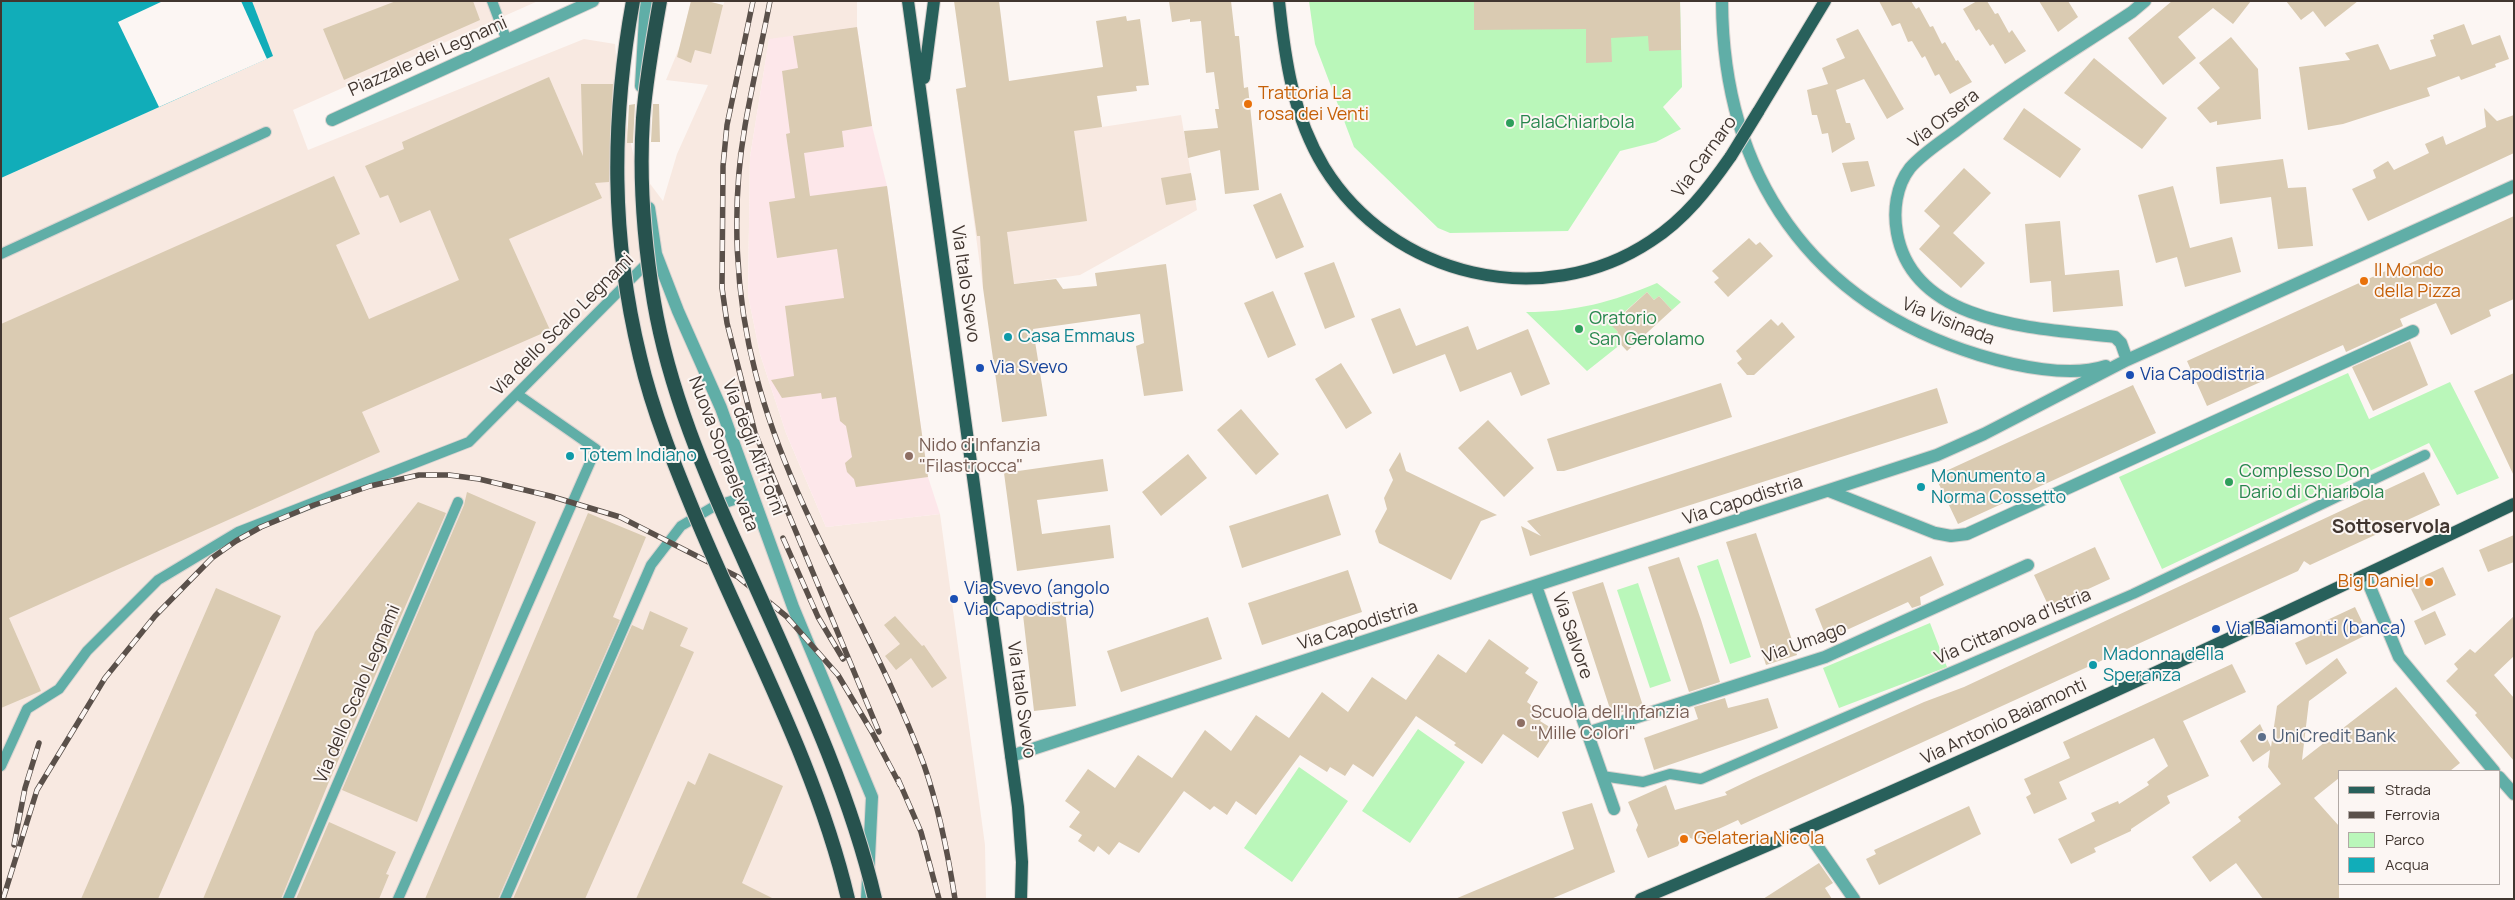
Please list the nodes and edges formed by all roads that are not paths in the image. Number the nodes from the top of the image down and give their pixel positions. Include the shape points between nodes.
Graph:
1 (492, 1) edge
2 (593, 1) edge
3 (633, 1) edge
4 (646, 1) edge
5 (660, 1) edge
6 (908, 1) edge
7 (934, 1) edge
8 (1279, 1) edge
9 (1722, 1) edge
10 (1825, 1) edge
11 (2145, 1) edge
12 (507, 41) junction
13 (922, 93) junction
14 (332, 120) dead end
15 (266, 132) dead end
16 (2514, 186) edge
17 (1, 254) edge
18 (656, 254) junction
19 (2413, 332) dead end
20 (2127, 360) junction
21 (517, 394) junction
22 (2425, 455) dead end
23 (1829, 491) junction
24 (752, 494) junction
25 (458, 502) dead end
26 (2514, 504) edge
27 (2028, 566) dead end
28 (2365, 575) junction
29 (1536, 586) junction
30 (1587, 733) junction
31 (1011, 756) junction
32 (1, 766) edge
33 (2493, 770) edge
34 (1602, 776) junction
35 (2500, 778) edge
36 (2514, 794) edge
37 (1614, 810) dead end
38 (1806, 830) junction
39 (288, 899) edge
40 (398, 899) edge
41 (505, 899) edge
42 (848, 899) edge
43 (867, 899) edge
44 (875, 899) edge
45 (1021, 899) edge
46 (1641, 899) edge
47 (1854, 899) edge

1 - 12 lane
2 - 12 street, Piazzale dei Legnami
3 - 42 highway, bridge via 623,54 617,120 616,208 629,307 640,359 664,434 698,521 821,807
4 - 18 street, Via degli Alti Forni via 640,121 642,172
5 - 44 highway, Nuova Sopraelevata, bridge via 643,118 642,207 654,303 662,338 688,426 714,494 820,733 845,798
6 - 13 main road, Via Italo Svevo
7 - 13 main road
8 - 10 main road, Via Carnaro, bridge via 1291,88 1305,128 1325,167 1359,210 1382,232 1439,264 1473,274 1530,278 1570,274 1602,265 1650,242 1675,224 1704,194 1731,156
9 - 20 street, Via Visinada via 1726,70 1731,95 1756,169 1783,218 1806,248 1858,298 1912,330 1995,360 2073,371 2101,368
11 - 20 street, Via Orsera via 2000,96 1926,153 1910,169 1898,193 1895,208 1899,243 1907,262 1936,295 1958,307 2006,322 2115,337 2121,343
12 - 14 street, Piazzale dei Legnami
13 - 31 main road, Via Italo Svevo
15 - 17 lane
16 - 20 street, Via Capodistria
18 - 21 lane, Via dello Scalo Legnami
18 - 24 street, Via degli Alti Forni via 721,408
19 - 23 street via 1967,534 1951,536 1935,532
20 - 23 street, Via Capodistria via 1937,455
21 - 32 lane, Via dello Scalo Legnami via 469,442 238,532 158,580 87,651 59,689 27,709
21 - 40 lane via 596,450
22 - 34 lane, Via Cittanova d'Istria via 2133,594 1701,779 1670,774 1643,782
23 - 29 street, Via Capodistria
24 - 41 lane via 713,507 681,526 651,566
24 - 43 street, Via degli Alti Forni via 793,607 872,797
25 - 39 lane, Via dello Scalo Legnami
26 - 28 main road, Via Antonio Baiamonti
27 - 30 street, Via Umago via 1825,658
28 - 33 street via 2400,657
28 - 38 main road, Via Antonio Baiamonti
29 - 30 street, Via Salvore
29 - 31 street, Via Capodistria
30 - 34 street, Via Salvore
31 - 45 main road, Via Italo Svevo via 1020,844
34 - 37 street, Via Salvore
35 - 36 street
38 - 46 main road, Via Antonio Baiamonti
38 - 47 street

